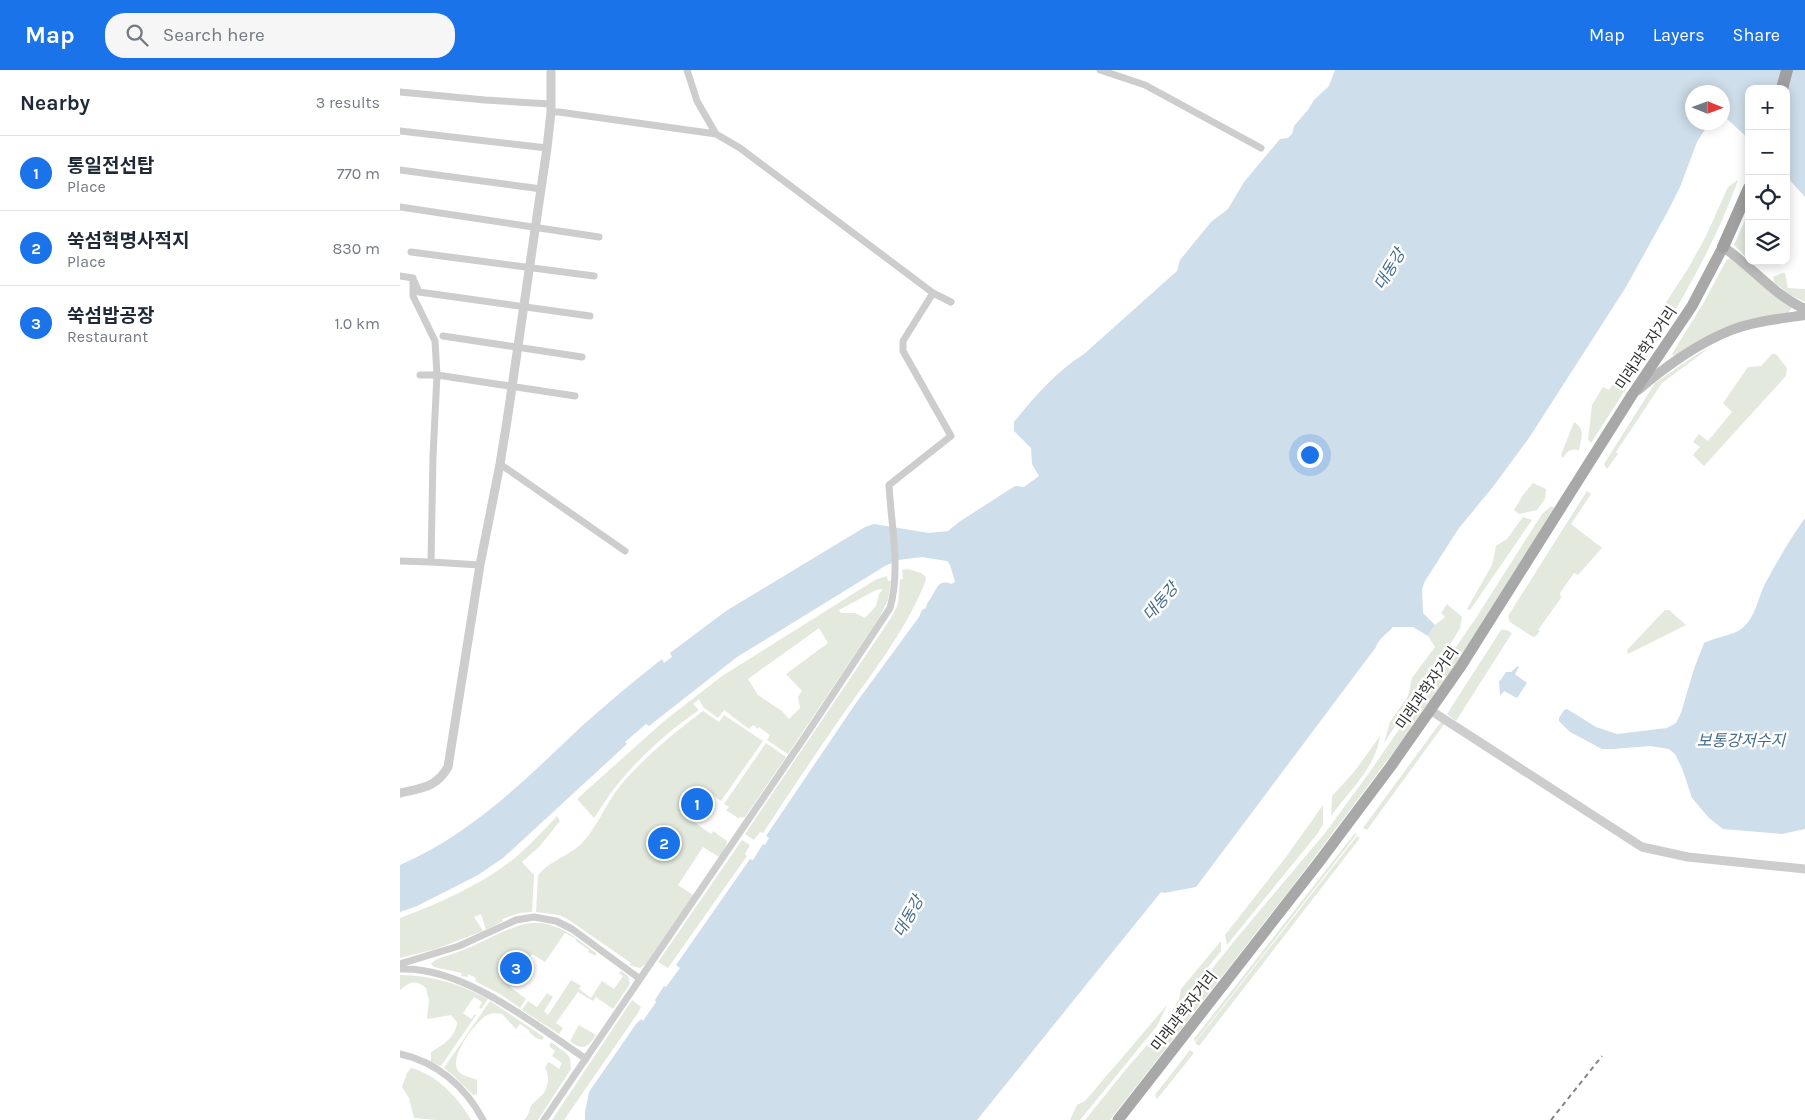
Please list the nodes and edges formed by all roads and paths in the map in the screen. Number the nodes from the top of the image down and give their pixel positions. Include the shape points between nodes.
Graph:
1 (551, 70) edge
2 (687, 70) edge
3 (1100, 70) edge
4 (1786, 70) edge
5 (1783, 85) edge
6 (400, 92) edge
7 (551, 108) junction
8 (400, 131) edge
9 (716, 134) junction
10 (547, 148) junction
11 (1261, 148) dead end
12 (400, 170) edge
13 (541, 188) junction
14 (1745, 198) edge
15 (400, 207) edge
16 (534, 228) junction
17 (599, 237) dead end
18 (1723, 248) junction
19 (411, 252) dead end
20 (528, 267) junction
21 (400, 276) edge
22 (594, 276) dead end
23 (413, 278) junction
24 (933, 293) junction
25 (951, 302) dead end
26 (523, 307) junction
27 (1805, 309) edge
28 (1805, 315) edge
29 (590, 316) dead end
30 (443, 336) dead end
31 (517, 346) junction
32 (582, 357) dead end
33 (437, 374) junction
34 (420, 375) dead end
35 (511, 386) junction
36 (1632, 395) junction
37 (575, 396) dead end
38 (500, 464) junction
39 (625, 551) dead end
40 (400, 561) edge
41 (431, 562) junction
42 (480, 564) junction
43 (1430, 710) junction
44 (400, 793) edge
45 (1805, 869) edge
46 (400, 964) edge
47 (400, 969) edge
48 (640, 979) junction
49 (400, 1054) edge
50 (586, 1059) junction
51 (483, 1120) edge
52 (544, 1120) edge
53 (1118, 1120) edge

1 - 7 street
2 - 9 street via 697,100
3 - 11 street via 1145,84
4 - 5 highway
6 - 7 street
7 - 9 street
7 - 10 street
8 - 10 street
9 - 24 street via 740,148
10 - 13 street
12 - 13 street
13 - 16 street
14 - 18 highway
15 - 16 street
16 - 17 street
16 - 20 street
18 - 27 main road via 1737,256 1775,290
18 - 36 main road, 미래과학자거리 via 1692,306
19 - 20 street
20 - 22 street
20 - 26 street
21 - 23 street
23 - 26 street via 419,292
23 - 33 street via 413,296 435,341
24 - 25 street
24 - 48 street via 903,341 904,351 951,436 889,485 895,570 890,608
26 - 29 street
26 - 31 street
28 - 36 main road via 1730,331 1668,365
30 - 31 street
31 - 32 street
31 - 35 street
33 - 34 street
33 - 35 street
33 - 41 street
35 - 37 street
35 - 38 street
36 - 43 main road, 미래과학자거리 via 1502,604
38 - 39 street
38 - 42 street
40 - 41 street
41 - 42 street
42 - 44 street via 448,767 434,784
43 - 45 street via 1642,847 1688,857
43 - 53 main road, 미래과학자거리 via 1319,862
46 - 48 street via 459,946 516,920 534,917 556,921 572,929
47 - 50 street via 428,972 462,982 498,1001
48 - 50 street
49 - 51 street via 420,1059 446,1075 470,1097
50 - 52 street

